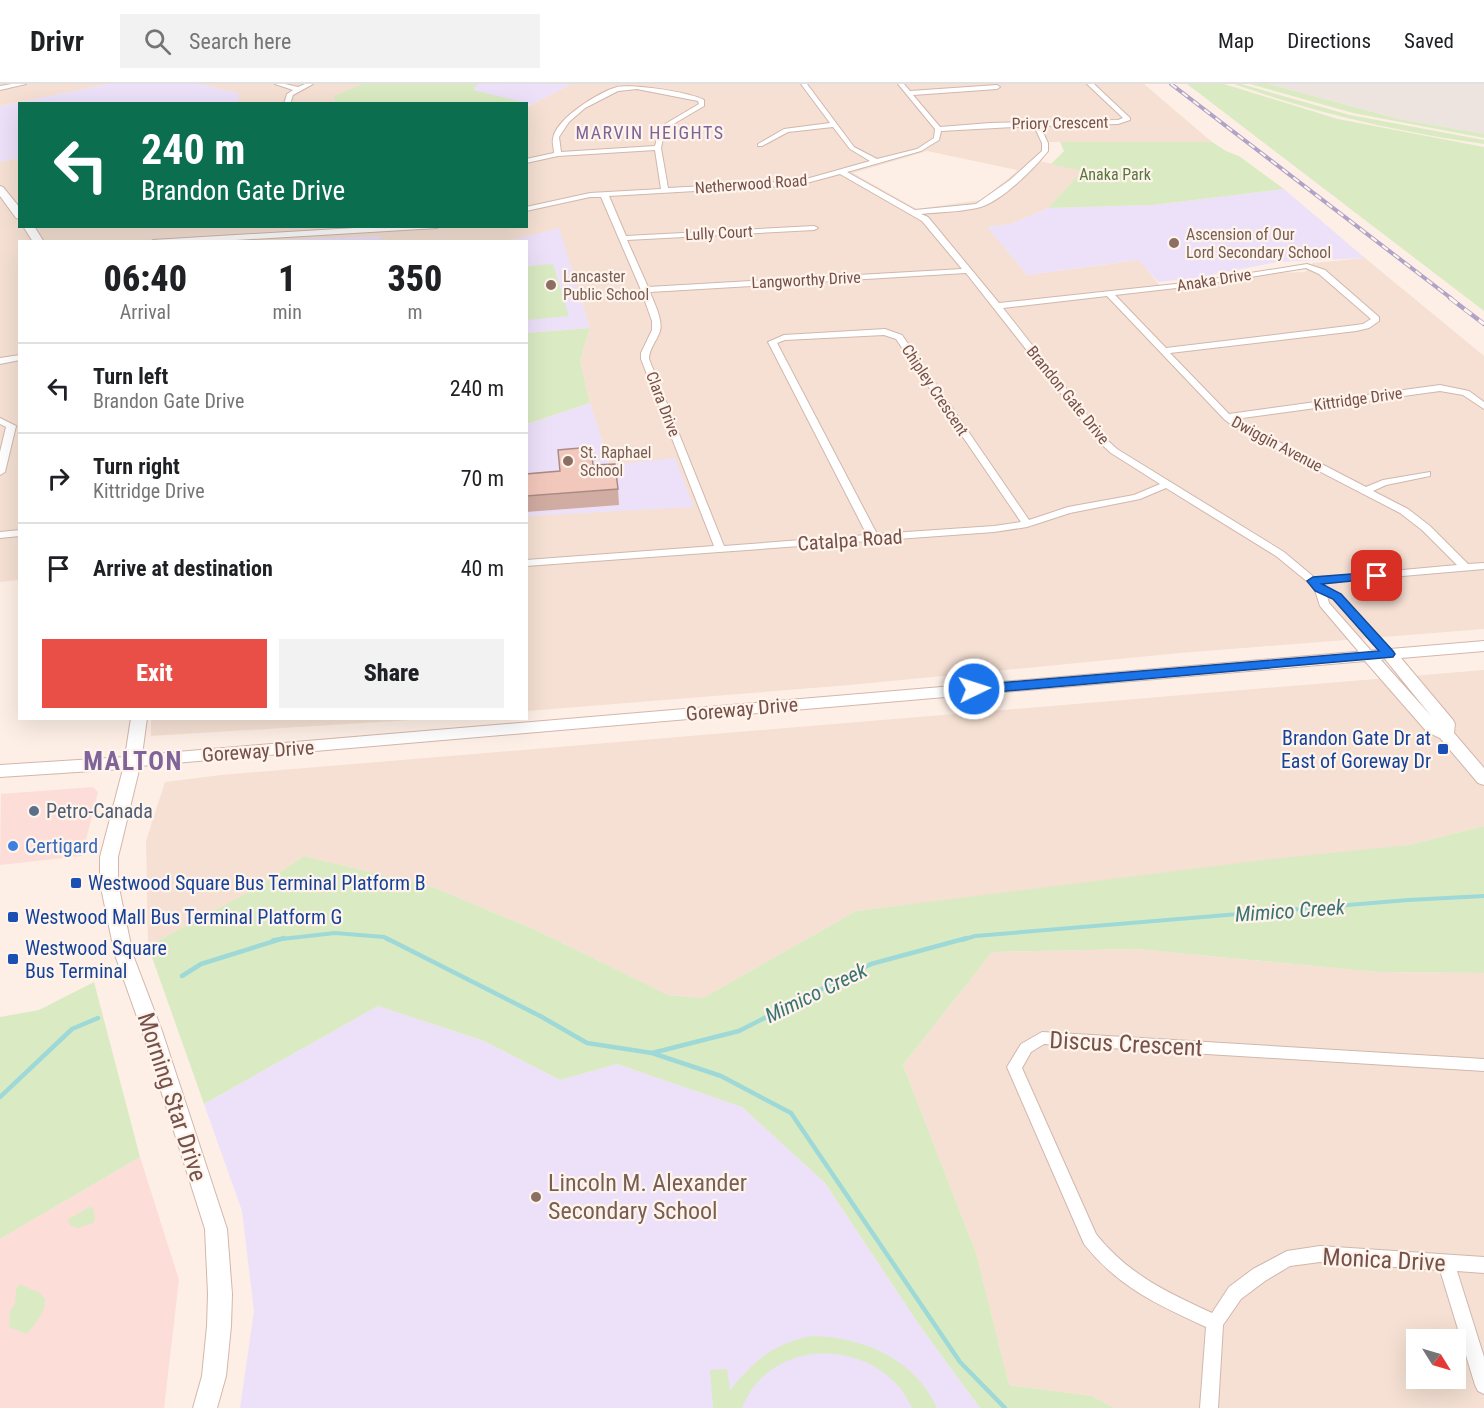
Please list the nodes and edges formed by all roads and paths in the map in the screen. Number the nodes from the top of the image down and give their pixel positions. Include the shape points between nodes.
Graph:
1 (23, 84) edge
2 (278, 84) edge
3 (310, 84) edge
4 (804, 84) edge
5 (901, 84) edge
6 (1090, 84) edge
7 (997, 87) dead end
8 (0, 88) edge
9 (297, 89) junction
10 (909, 93) junction
11 (287, 102) edge
12 (1036, 124) junction
13 (834, 125) junction
14 (938, 129) junction
15 (760, 145) dead end
16 (658, 148) junction
17 (558, 154) junction
18 (528, 161) edge
19 (877, 162) junction
20 (842, 172) junction
21 (665, 191) junction
22 (1, 193) edge
23 (604, 194) junction
24 (528, 209) edge
25 (916, 212) junction
26 (18, 214) edge
27 (377, 228) edge
28 (814, 228) dead end
29 (286, 231) edge
30 (623, 238) junction
31 (218, 240) edge
32 (967, 271) junction
33 (645, 290) junction
34 (1109, 294) junction
35 (997, 306) junction
36 (1165, 351) junction
37 (18, 357) edge
38 (0, 361) edge
39 (1484, 406) edge
40 (1227, 417) junction
41 (0, 421) edge
42 (0, 472) edge
43 (1427, 474) dead end
44 (1167, 484) junction
45 (1366, 491) junction
46 (1027, 524) junction
47 (18, 533) edge
48 (0, 535) edge
49 (874, 538) junction
50 (720, 548) junction
51 (528, 563) edge
52 (1484, 566) edge
53 (1466, 568) junction
54 (1317, 585) junction
55 (1484, 646) edge
56 (1389, 654) junction
57 (1369, 656) junction
58 (139, 720) edge
59 (1446, 734) junction
60 (133, 761) junction
61 (0, 771) edge
62 (1484, 780) edge
63 (1484, 1065) edge
64 (1446, 1263) junction
65 (1484, 1265) edge
66 (1215, 1323) junction
67 (1484, 1385) edge
68 (205, 1408) edge
69 (1209, 1408) edge

1 - 8 street
2 - 9 street
3 - 9 street
4 - 13 street
5 - 10 street
6 - 12 street, Priory Crescent via 1128,119
7 - 10 street
9 - 11 street
10 - 14 street
12 - 14 street, Priory Crescent
12 - 25 street via 1045,151 985,204
13 - 15 street via 786,130
13 - 19 street via 852,148
14 - 19 street, Netherwood Road via 938,139 930,144
16 - 17 street
16 - 17 street via 662,128 702,105 701,100 637,87 617,89 566,121 556,137
16 - 21 street
17 - 18 street
19 - 20 street, Netherwood Road
20 - 21 street, Netherwood Road via 799,183
20 - 25 street, Brandon Gate Drive
21 - 23 street, Netherwood Road
22 - 26 main road
23 - 24 street, Netherwood Road
23 - 30 street, Clara Drive
25 - 32 street, Brandon Gate Drive
27 - 29 street
28 - 30 street, Lully Court
29 - 31 street
30 - 33 street, Clara Drive
32 - 33 street, Langworthy Drive
32 - 35 street, Brandon Gate Drive
33 - 50 street, Clara Drive via 656,321 645,359
34 - 35 street, Anaka Drive
34 - 36 street, Dwiggin Avenue
34 - 36 street, Anaka Drive via 1307,266 1322,272 1376,319 1356,328
35 - 44 street, Brandon Gate Drive via 1102,440
36 - 40 street, Dwiggin Avenue
37 - 38 street
39 - 40 street, Kittridge Drive via 1466,393 1440,388
40 - 45 street, Dwiggin Avenue
41 - 42 street via 11,426
43 - 45 street via 1383,483
44 - 46 street, Catalpa Road via 1137,497 1068,510
44 - 54 street, Brandon Gate Drive via 1267,545
45 - 53 street, Dwiggin Avenue via 1417,521
46 - 49 street, Catalpa Road
46 - 49 street, Chipley Crescent via 899,337 885,332 772,342
47 - 48 street
49 - 50 street, Catalpa Road
50 - 51 street, Catalpa Road
52 - 53 street
53 - 54 street
54 - 56 street, Brandon Gate Drive via 1337,596
54 - 57 street, Brandon Gate Drive via 1324,604
55 - 56 main road, Goreway Drive
56 - 57 main road, Goreway Drive
56 - 59 main road, Brandon Gate Drive via 1447,724
57 - 59 main road, Brandon Gate Drive via 1433,728
57 - 60 main road, Goreway Drive
58 - 60 main road, Morning Star Drive
59 - 62 main road, Brandon Gate Drive
60 - 61 main road, Goreway Drive
60 - 68 main road, Morning Star Drive via 109,857 110,883 124,955 216,1229 219,1326 214,1376
63 - 66 street, Discus Crescent via 1042,1038 1026,1048 1014,1067 1090,1239 1123,1275
64 - 65 street, Monica Drive
64 - 66 street, Monica Drive via 1320,1254 1287,1259 1236,1293
64 - 67 street
66 - 69 street

